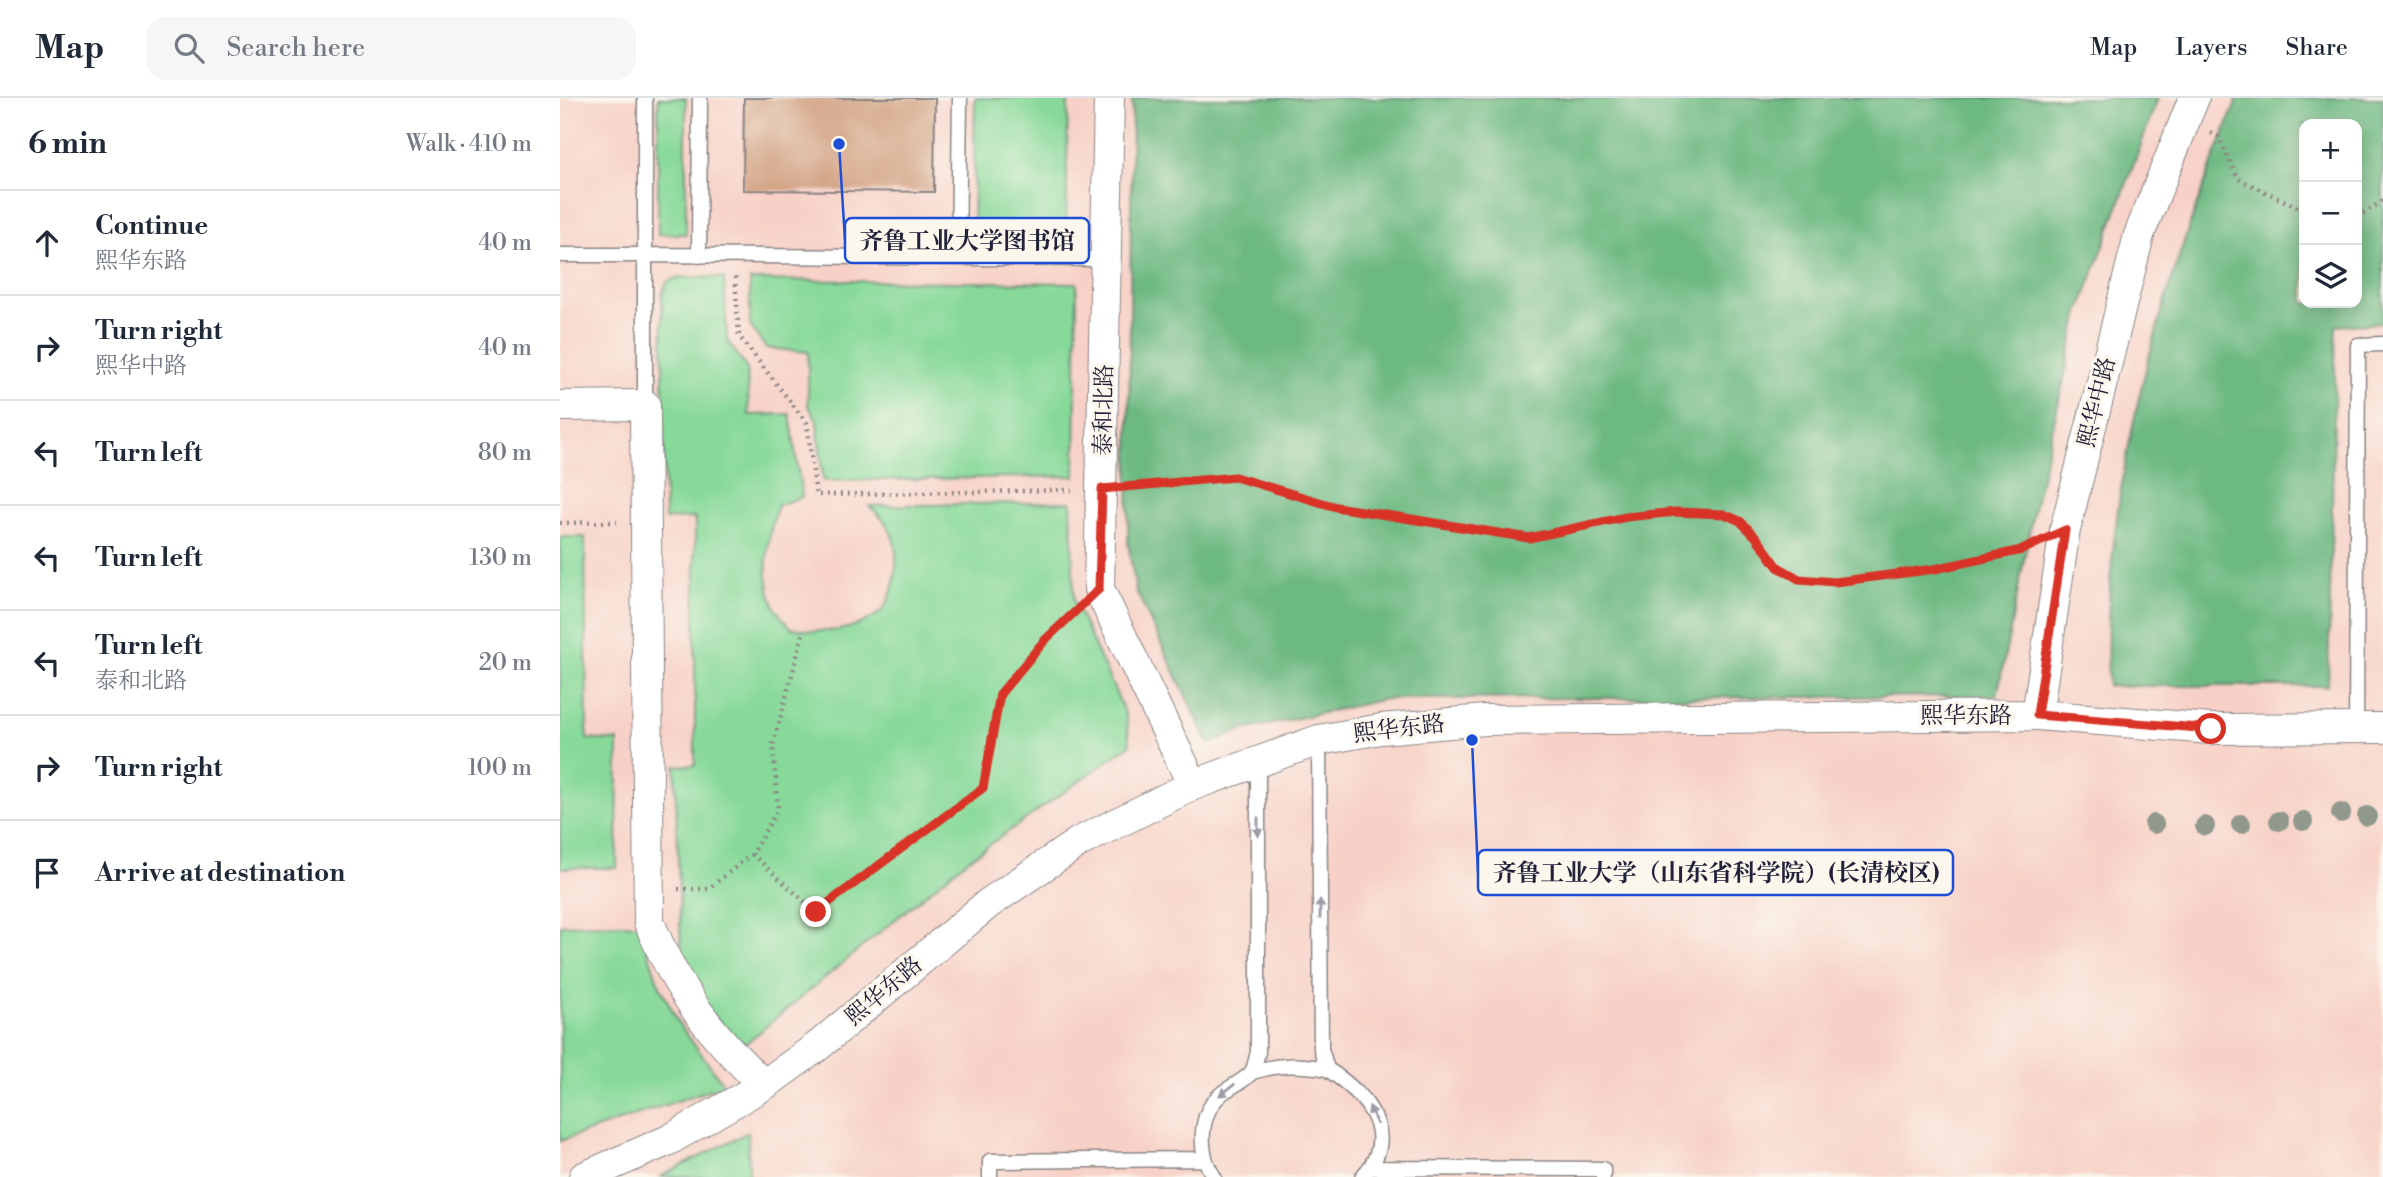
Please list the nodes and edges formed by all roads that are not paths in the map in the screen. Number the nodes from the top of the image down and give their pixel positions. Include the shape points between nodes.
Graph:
1 (645, 98) edge
2 (700, 98) edge
3 (960, 98) edge
4 (1109, 98) edge
5 (2190, 108) edge
6 (560, 255) edge
7 (645, 255) junction
8 (699, 256) junction
9 (958, 258) junction
10 (1108, 260) junction
11 (2383, 344) edge
12 (645, 405) junction
13 (560, 406) edge
14 (2037, 715) junction
15 (2369, 728) edge
16 (1319, 740) junction
17 (1258, 759) junction
18 (1193, 785) junction
19 (1327, 1069) junction
20 (1252, 1072) junction
21 (764, 1085) junction
22 (1205, 1159) junction
23 (1366, 1172) edge
24 (584, 1177) edge
25 (990, 1177) edge
26 (1214, 1177) edge
27 (1603, 1177) edge

1 - 7 lane
2 - 8 lane
3 - 9 lane
4 - 10 street, 泰和北路
5 - 14 street, 熙华中路 via 2138,235 2065,530
6 - 7 lane
7 - 8 lane
7 - 12 lane
8 - 9 lane
9 - 10 lane
10 - 18 street, 泰和北路 via 1099,589
11 - 15 lane via 2358,345
12 - 13 street
12 - 21 street via 649,922 668,968 695,1010 724,1048
14 - 15 street, 熙华东路 via 2211,729
14 - 16 street, 熙华东路 via 1485,720 1381,729
16 - 17 street, 熙华东路
19 -> 16 lane via 1321,1049
17 - 18 street, 熙华东路
17 -> 20 lane via 1258,1052
18 - 21 street, 熙华东路 via 1079,842 989,903 818,1046
19 - 20 lane via 1277,1065
23 -> 19 lane via 1378,1150 1378,1127 1370,1105 1351,1084
20 -> 22 lane via 1218,1097 1207,1114 1202,1136
21 - 24 street, 熙华东路 via 669,1140
22 - 25 lane via 990,1160
22 - 26 lane
23 - 27 lane via 1603,1169

